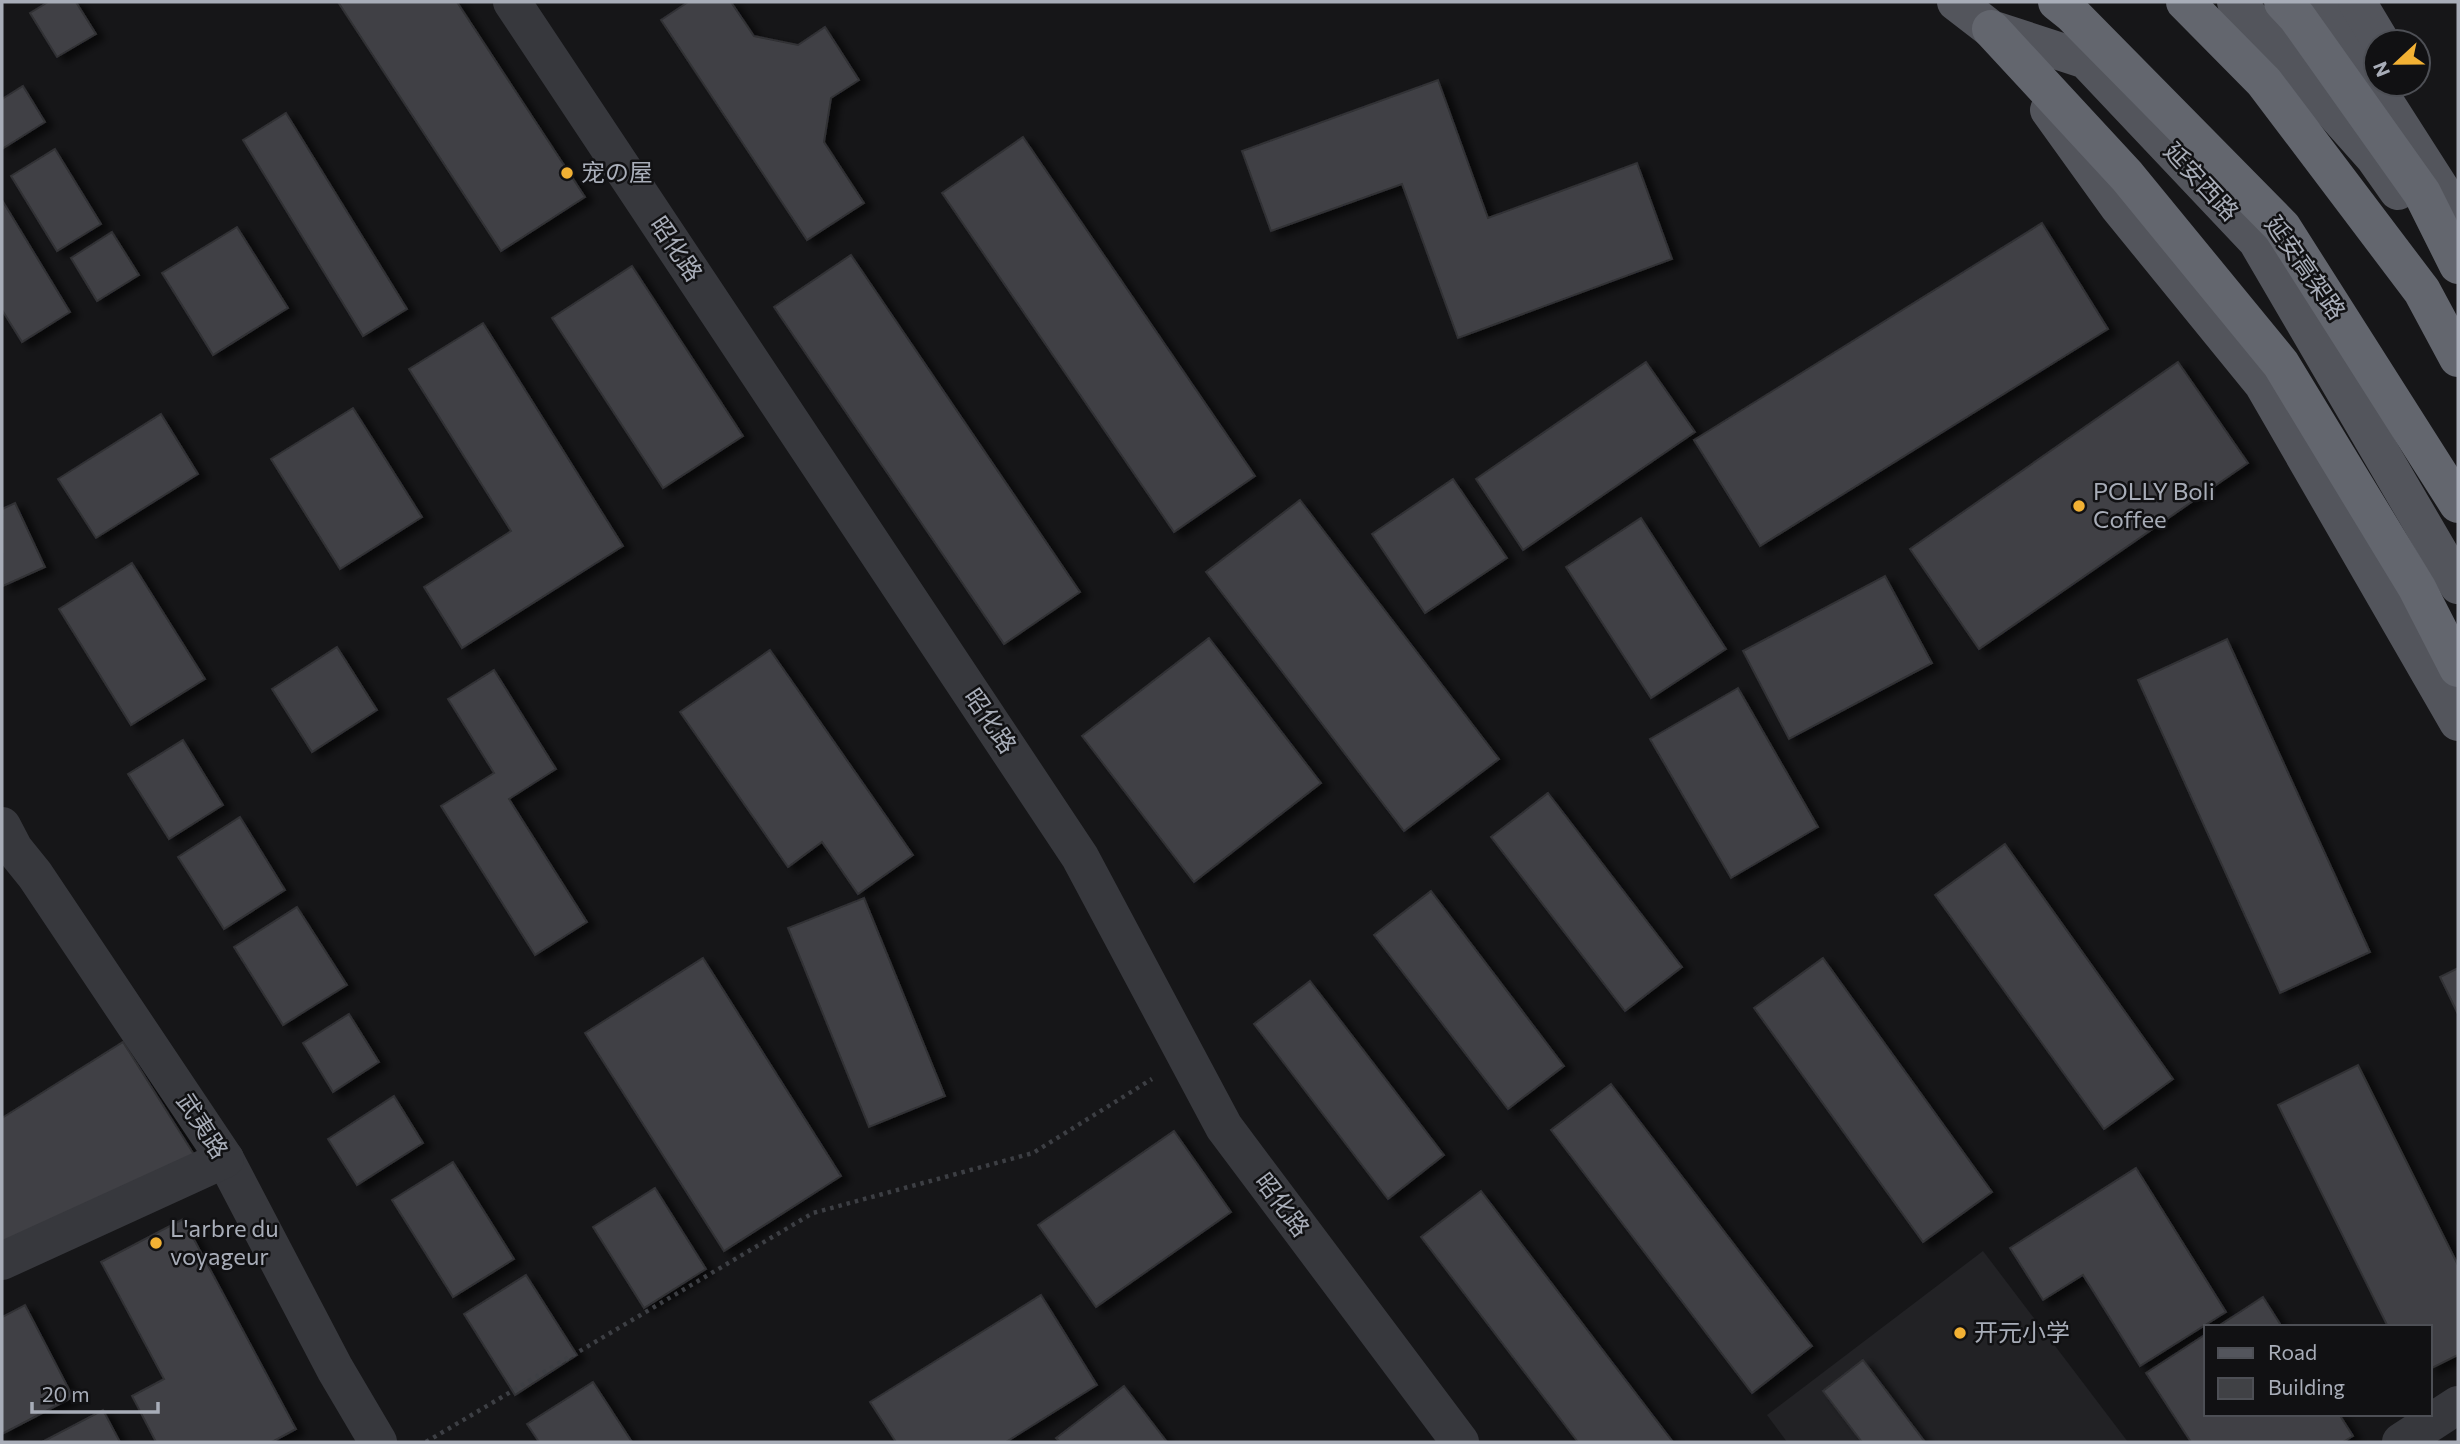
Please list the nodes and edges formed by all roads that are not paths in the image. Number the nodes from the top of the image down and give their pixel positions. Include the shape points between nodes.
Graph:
1 (512, 2) edge
2 (1956, 2) edge
3 (2057, 2) edge
4 (2185, 2) edge
5 (2236, 2) edge
6 (2283, 2) edge
7 (2321, 2) edge
8 (2357, 2) edge
9 (2373, 28) edge
10 (1991, 29) junction
11 (2405, 98) edge
12 (2426, 163) junction
13 (2458, 216) edge
14 (2458, 265) edge
15 (2458, 279) edge
16 (2458, 358) edge
17 (2458, 504) edge
18 (2458, 585) edge
19 (2458, 668) edge
20 (2458, 722) edge
21 (6, 843) edge
22 (225, 1159) junction
23 (2, 1261) edge
24 (2458, 1405) edge
25 (378, 1442) edge
26 (1460, 1442) edge
27 (2401, 1442) edge

1 - 26 street, 昭化路 via 1080,858 1224,1128
2 - 10 main road, 延安西路
3 - 17 highway, 延安高架路 via 2282,227
4 - 16 highway via 2264,82 2422,291
5 - 15 main road via 2374,157
6 - 14 highway via 2422,193
7 - 12 main road
8 - 9 main road
10 - 18 main road, 延安西路 via 2086,60 2258,241
10 - 19 highway via 2127,176 2281,364 2417,588
10 - 20 main road via 2118,206 2263,384
11 - 12 main road
12 - 13 main road
21 - 22 street, 武夷路 via 36,874
22 - 23 street
22 - 25 street, 武夷路
24 - 27 street

